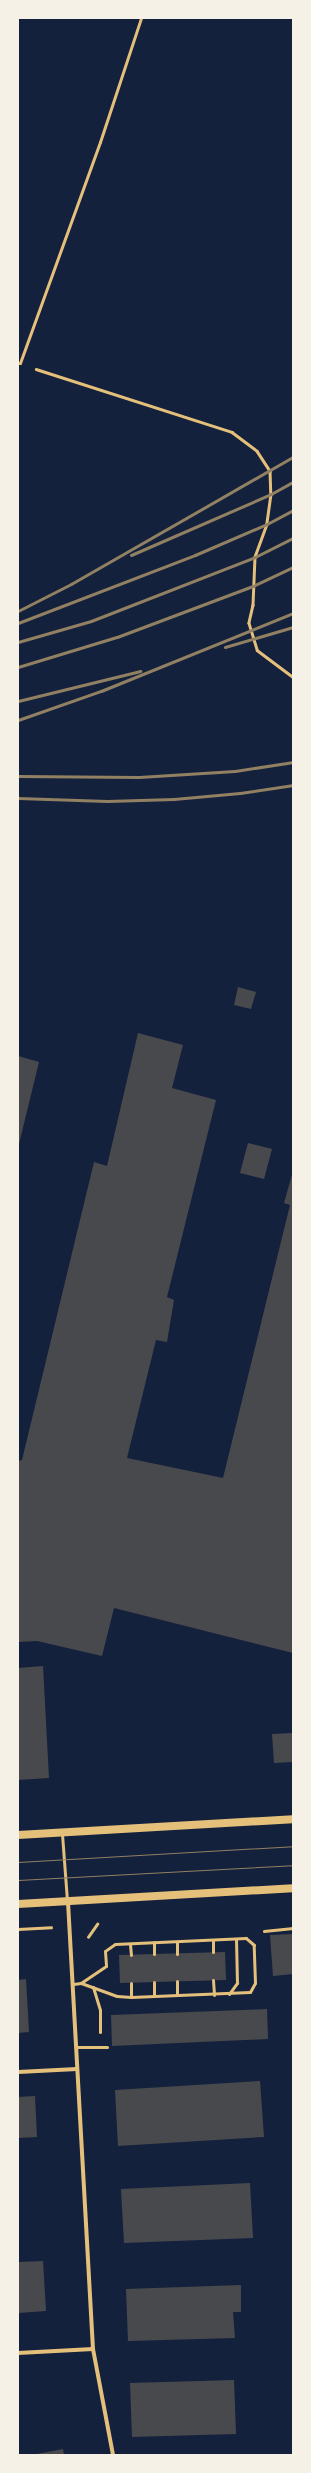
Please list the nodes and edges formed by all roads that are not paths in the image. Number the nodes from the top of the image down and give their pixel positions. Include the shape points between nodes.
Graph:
1 (141, 18) edge
2 (19, 363) edge
3 (293, 1819) edge
4 (62, 1832) junction
5 (18, 1835) edge
6 (293, 1888) edge
7 (68, 1902) junction
8 (18, 1904) edge
9 (236, 1939) junction
10 (213, 1940) junction
11 (154, 1942) junction
12 (177, 1942) junction
13 (130, 1944) junction
14 (213, 1952) dead end
15 (154, 1954) dead end
16 (177, 1954) dead end
17 (131, 1955) dead end
18 (213, 1980) dead end
19 (154, 1982) dead end
20 (177, 1982) dead end
21 (81, 1983) junction
22 (131, 1983) dead end
23 (73, 1984) junction
24 (93, 1987) junction
25 (229, 1994) junction
26 (214, 1995) junction
27 (154, 1996) junction
28 (177, 1996) junction
29 (131, 1997) junction
30 (100, 2032) dead end
31 (76, 2047) junction
32 (107, 2047) dead end
33 (77, 2069) junction
34 (18, 2072) edge
35 (93, 2349) junction
36 (18, 2353) edge
37 (114, 2455) edge

1 - 2 lane via 100,142
3 - 4 main road
4 - 5 main road
4 - 7 lane
6 - 7 main road
7 - 8 main road
7 - 23 street
9 - 10 lane
9 - 25 lane via 237,1983
9 - 25 lane via 246,1938 254,1945 255,1983 250,1992
10 - 12 lane
10 - 14 lane
11 - 12 lane
11 - 13 lane
11 - 15 lane
12 - 16 lane
13 - 17 lane
13 - 21 lane via 115,1944 105,1952 106,1966
18 - 26 lane
19 - 27 lane
20 - 28 lane
21 - 23 lane
21 - 24 lane
22 - 29 lane
23 - 31 street
24 - 29 lane via 117,1996
24 - 30 lane via 100,2010
25 - 26 lane
26 - 28 lane
27 - 28 lane
27 - 29 lane
31 - 32 lane
31 - 33 street
33 - 34 street
33 - 35 street
35 - 36 street
35 - 37 street

